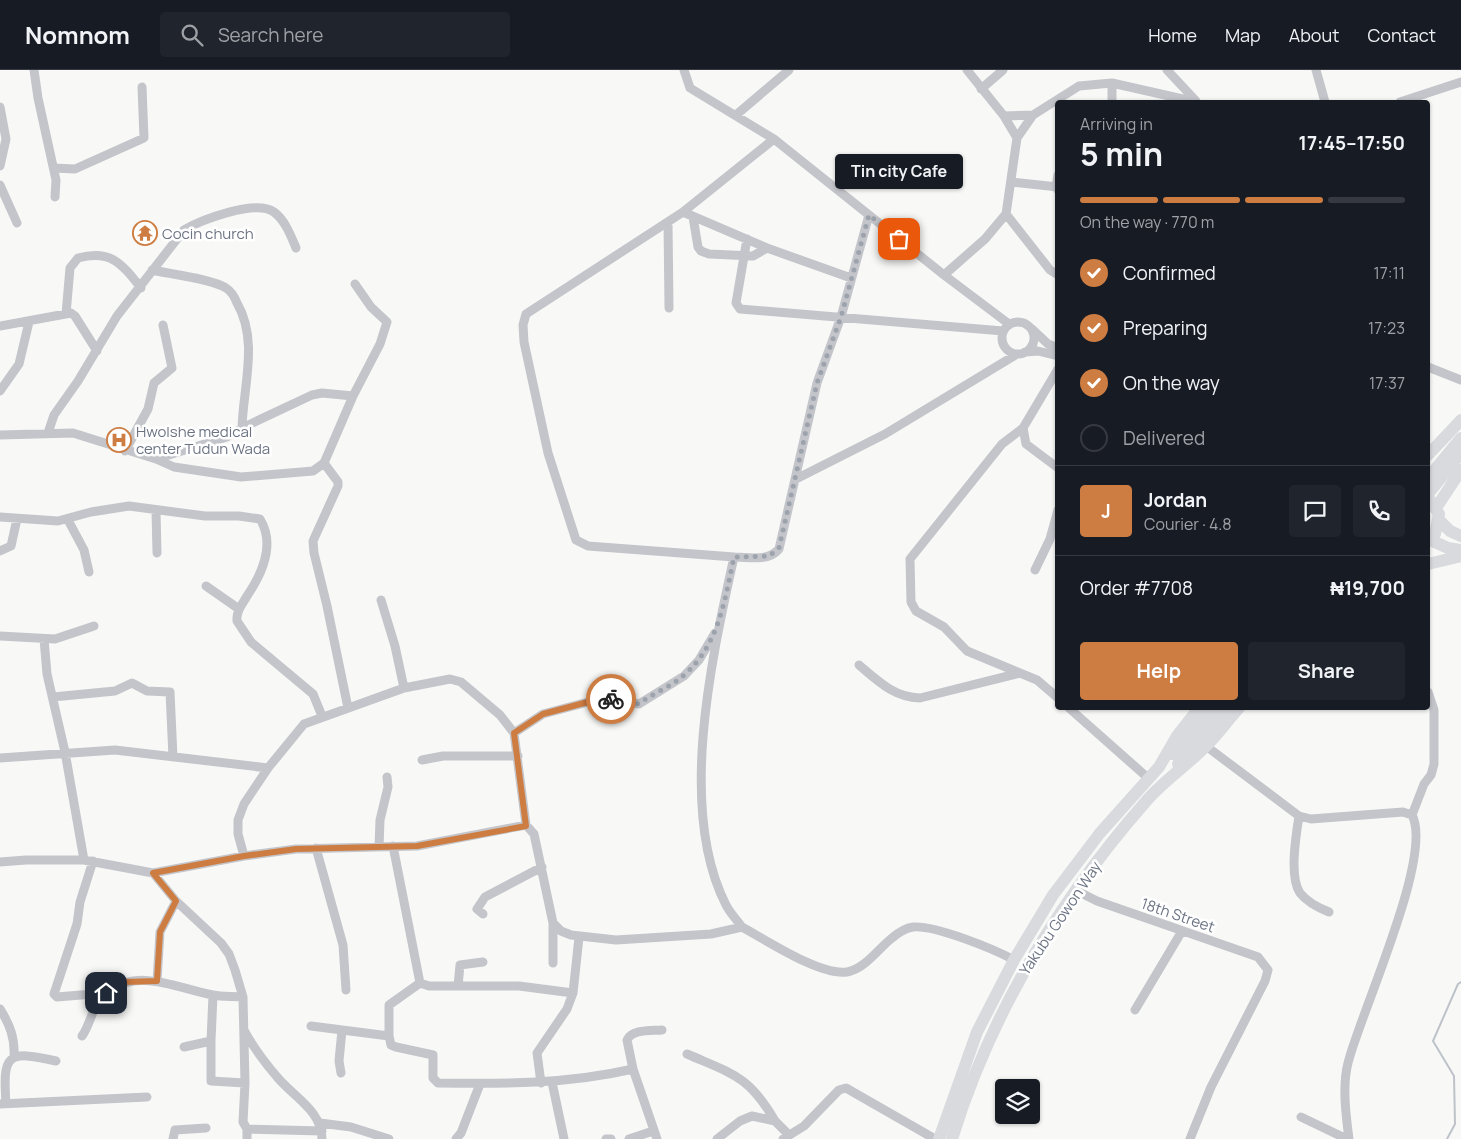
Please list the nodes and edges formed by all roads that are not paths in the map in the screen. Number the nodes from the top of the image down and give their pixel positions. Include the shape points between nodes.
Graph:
1 (34, 70) edge
2 (684, 70) edge
3 (789, 70) edge
4 (967, 70) edge
5 (1003, 70) edge
6 (1167, 70) edge
7 (1316, 70) edge
8 (1461, 82) edge
9 (1112, 83) junction
10 (142, 87) dead end
11 (981, 89) junction
12 (1056, 100) edge
13 (1112, 100) edge
14 (1187, 100) edge
15 (1194, 100) edge
16 (1324, 100) edge
17 (1406, 100) edge
18 (1055, 101) edge
19 (0, 108) edge
20 (1033, 115) junction
21 (736, 116) junction
22 (1004, 116) junction
23 (1017, 138) junction
24 (774, 139) junction
25 (0, 166) edge
26 (54, 168) junction
27 (1011, 182) junction
28 (0, 185) edge
29 (1055, 188) edge
30 (55, 197) dead end
31 (683, 212) junction
32 (1006, 214) junction
33 (869, 215) junction
34 (693, 217) junction
35 (668, 222) junction
36 (17, 223) dead end
37 (710, 224) junction
38 (697, 240) junction
39 (747, 240) junction
40 (296, 248) dead end
41 (767, 248) junction
42 (743, 256) junction
43 (152, 270) junction
44 (1055, 273) edge
45 (944, 275) junction
46 (851, 278) junction
47 (355, 284) dead end
48 (141, 288) junction
49 (669, 308) dead end
50 (66, 314) junction
51 (841, 317) junction
52 (29, 322) junction
53 (163, 324) dead end
54 (0, 326) edge
55 (1006, 328) junction
56 (1032, 329) junction
57 (1055, 346) edge
58 (97, 351) junction
59 (1021, 353) junction
60 (1055, 355) edge
61 (1430, 368) edge
62 (1055, 374) edge
63 (1461, 380) edge
64 (0, 391) edge
65 (352, 396) junction
66 (1461, 420) edge
67 (242, 428) junction
68 (1023, 428) junction
69 (48, 433) junction
70 (0, 435) edge
71 (1460, 445) edge
72 (126, 451) junction
73 (1430, 453) edge
74 (156, 459) junction
75 (324, 463) junction
76 (1055, 466) edge
77 (1461, 470) edge
78 (1430, 476) edge
79 (796, 479) junction
80 (1430, 493) edge
81 (1430, 500) edge
82 (156, 511) junction
83 (1437, 514) junction
84 (0, 517) edge
85 (17, 519) junction
86 (68, 520) junction
87 (1055, 521) edge
88 (1461, 536) edge
89 (1430, 537) edge
90 (1430, 539) edge
91 (1461, 550) edge
92 (0, 551) edge
93 (157, 553) dead end
94 (1461, 556) edge
95 (734, 557) junction
96 (1430, 564) edge
97 (1035, 570) dead end
98 (89, 572) dead end
99 (206, 586) dead end
100 (381, 600) dead end
101 (239, 609) junction
102 (94, 626) dead end
103 (719, 626) junction
104 (0, 636) edge
105 (44, 639) junction
106 (859, 665) dead end
107 (1020, 673) junction
108 (404, 688) junction
109 (1055, 695) edge
110 (53, 697) junction
111 (1430, 698) edge
112 (348, 708) junction
113 (1071, 710) edge
114 (1197, 710) edge
115 (1212, 710) edge
116 (1228, 713) edge
117 (322, 716) junction
118 (514, 733) junction
119 (1206, 746) junction
120 (65, 752) junction
121 (518, 756) junction
122 (172, 757) junction
123 (0, 758) edge
124 (422, 760) dead end
125 (1160, 766) junction
126 (268, 768) junction
127 (387, 777) dead end
128 (1148, 778) junction
129 (1165, 782) junction
130 (1412, 815) junction
131 (1299, 816) junction
132 (526, 826) junction
133 (379, 846) junction
134 (393, 846) junction
135 (316, 848) junction
136 (244, 856) junction
137 (88, 861) junction
138 (0, 862) edge
139 (542, 867) junction
140 (153, 873) junction
141 (1075, 890) junction
142 (176, 901) junction
143 (1329, 912) dead end
144 (483, 914) dead end
145 (553, 923) junction
146 (742, 927) junction
147 (1182, 931) junction
148 (579, 937) junction
149 (1014, 960) junction
150 (483, 962) dead end
151 (554, 962) dead end
152 (157, 981) junction
153 (420, 983) junction
154 (458, 986) junction
155 (346, 990) dead end
156 (106, 993) junction
157 (573, 993) junction
158 (213, 995) junction
159 (243, 997) junction
160 (0, 1009) edge
161 (1135, 1010) dead end
162 (311, 1026) dead end
163 (242, 1028) junction
164 (342, 1030) junction
165 (662, 1030) dead end
166 (82, 1036) dead end
167 (389, 1036) junction
168 (211, 1041) junction
169 (184, 1047) dead end
170 (687, 1054) dead end
171 (14, 1057) junction
172 (56, 1061) dead end
173 (633, 1069) junction
174 (341, 1073) dead end
175 (552, 1082) junction
176 (245, 1083) junction
177 (541, 1083) junction
178 (480, 1084) junction
179 (147, 1098) dead end
180 (3, 1104) edge
181 (1301, 1117) dead end
182 (776, 1121) junction
183 (206, 1128) dead end
184 (247, 1129) junction
185 (322, 1131) edge
186 (655, 1135) edge
187 (786, 1137) edge
188 (173, 1139) edge
189 (247, 1139) edge
190 (389, 1139) edge
191 (456, 1139) edge
192 (564, 1139) edge
193 (606, 1139) edge
194 (611, 1139) edge
195 (629, 1139) edge
196 (717, 1139) edge
197 (937, 1139) edge
198 (952, 1139) edge
199 (1190, 1139) edge
200 (1348, 1139) edge

1 - 26 street
2 - 21 street via 690,88
3 - 21 street
4 - 11 street
5 - 11 street
6 - 15 street
7 - 16 street
8 - 17 street
9 - 12 street via 1078,86
9 - 13 street
9 - 14 street
10 - 26 street via 144,138 75,169
11 - 22 street
18 - 20 street
19 - 25 street via 6,139
20 - 22 street
20 - 23 street
21 - 24 street
22 - 23 street
23 - 27 street
24 - 31 street
24 - 33 street
26 - 30 street
27 - 29 street
27 - 32 street
28 - 36 street
31 - 34 street
31 - 35 street
32 - 44 street
32 - 45 street via 985,239
33 - 45 street
33 - 46 street
34 - 37 street
34 - 38 street
35 - 49 street
35 - 95 street via 526,314 524,342 548,453 576,540 588,546
37 - 38 street
37 - 39 street
38 - 42 street via 701,251 709,254
39 - 41 street
39 - 42 street
40 - 43 street via 288,230 274,212 261,207 232,211 184,230
41 - 42 street via 753,256
41 - 46 street
42 - 51 street via 736,303 740,309
43 - 48 street
43 - 67 street via 217,283 228,288 238,303 248,336 249,353
45 - 55 street
46 - 51 street
47 - 65 street via 371,307 387,322 380,344
48 - 50 street via 124,267 109,257 78,258 70,268
48 - 58 street via 117,316
50 - 52 street
50 - 58 street via 75,316
51 - 55 street
51 - 79 street via 817,383
52 - 54 street
52 - 64 street via 19,364
53 - 72 street via 172,368 154,383 148,409
55 - 56 street via 1023,322
55 - 59 street via 1002,339 1004,346
56 - 57 street
56 - 59 street via 1032,346
58 - 69 street via 54,415
59 - 60 street via 1038,351
59 - 79 street via 885,434
61 - 63 street
62 - 68 street
65 - 67 street via 312,395
65 - 75 street
66 - 73 highway
67 - 74 street via 220,440
68 - 76 street via 1026,444
68 - 107 street via 1002,444 912,556 909,564 911,602 916,611 944,627 968,651
69 - 70 street
69 - 72 street via 73,433
71 - 78 highway
71 - 80 highway
72 - 74 street
74 - 75 street via 174,468 241,477 313,471
75 - 112 street via 338,486 313,541 314,553
77 - 83 highway
79 - 95 street via 779,548 769,556
81 - 83 highway
82 - 86 street via 129,506 91,512
82 - 93 street
82 - 101 street via 260,519 268,544 267,554 258,580
83 - 88 highway via 1450,531
83 - 89 highway via 1435,534
84 - 85 street
85 - 86 street
85 - 92 street via 11,546
86 - 98 street via 84,550
87 - 97 street
90 - 91 highway
94 - 96 highway
95 - 103 street
99 - 101 street
100 - 108 street
101 - 117 street via 236,616 239,627 251,642 313,694
102 - 105 street via 64,638
103 - 118 street via 699,660 684,676 639,704 609,698 588,702 543,714
103 - 146 street via 707,691 703,828 726,906
104 - 105 street
105 - 110 street
106 - 107 street via 896,694 907,698 920,698
107 - 109 street via 1037,680
108 - 112 street
108 - 118 street via 456,680 500,715
110 - 120 street
110 - 122 street via 115,691 132,684 147,691 170,692
111 - 130 street via 1434,710 1434,764
112 - 117 street
113 - 128 street
114 - 125 highway, Yakubu Gowon Way via 1176,736
115 - 125 highway
116 - 119 highway, Yakubu Gowon Way
116 - 129 highway via 1190,749
117 - 126 street via 296,731
118 - 121 street
119 - 129 highway, Yakubu Gowon Way
119 - 131 street
120 - 122 street via 115,750
120 - 123 street
120 - 137 street
121 - 124 street via 443,756
121 - 132 street
122 - 126 street
125 - 128 highway, Yakubu Gowon Way
126 - 136 street via 244,804 238,820
127 - 133 street
128 - 149 highway, Yakubu Gowon Way via 1064,879
129 - 141 highway, Yakubu Gowon Way via 1114,839
130 - 131 street via 1403,812 1311,819
130 - 200 street via 1415,847 1408,888 1347,1065
131 - 143 street via 1296,884 1306,899
132 - 134 street via 424,845
132 - 139 street via 534,834
133 - 134 street
133 - 135 street
134 - 153 street
135 - 136 street
135 - 155 street via 343,945
136 - 140 street
137 - 138 street via 34,859
137 - 140 street
137 - 156 street via 77,924 54,994 57,997
139 - 144 street via 485,897 477,909
139 - 145 street
140 - 142 street
141 - 147 street, 18th Street
141 - 198 highway, Yakubu Gowon Way via 1007,1001 970,1085
142 - 152 street via 160,932
142 - 159 street via 230,954
145 - 148 street via 561,931
145 - 151 street
146 - 148 street via 711,934 616,940
146 - 149 street via 796,958 836,971 847,972 860,966 892,938 912,927 988,948
147 - 161 street
147 - 199 street, 18th Street via 1258,957 1268,970 1211,1087
148 - 157 street
149 - 197 highway, Yakubu Gowon Way via 977,1032
150 - 154 street via 460,965
152 - 156 street via 124,982
152 - 158 street
153 - 154 street
153 - 167 street via 390,1005
154 - 157 street via 519,986
156 - 166 street
157 - 177 street via 568,1009 537,1053
158 - 159 street
158 - 168 street
159 - 163 street
160 - 171 street via 14,1041
162 - 164 street
163 - 176 street
163 - 185 street via 278,1079
164 - 167 street
164 - 174 street
165 - 173 street via 629,1036
167 - 178 street via 391,1045 433,1055 433,1078 438,1083
168 - 169 street
168 - 176 street via 212,1081
170 - 182 street via 738,1076 752,1087
171 - 172 street via 36,1056
171 - 180 street via 4,1071
173 - 175 street
173 - 186 street
175 - 177 street
175 - 192 street
176 - 184 street via 243,1122
177 - 178 street
178 - 191 street
179 - 180 street
181 - 200 street
182 - 187 street
182 - 196 street via 752,1116
183 - 188 street via 175,1130
184 - 185 street
184 - 189 street
185 - 190 street via 351,1127
186 - 195 street
187 - 197 street via 804,1126 839,1090 846,1088
193 - 194 street

